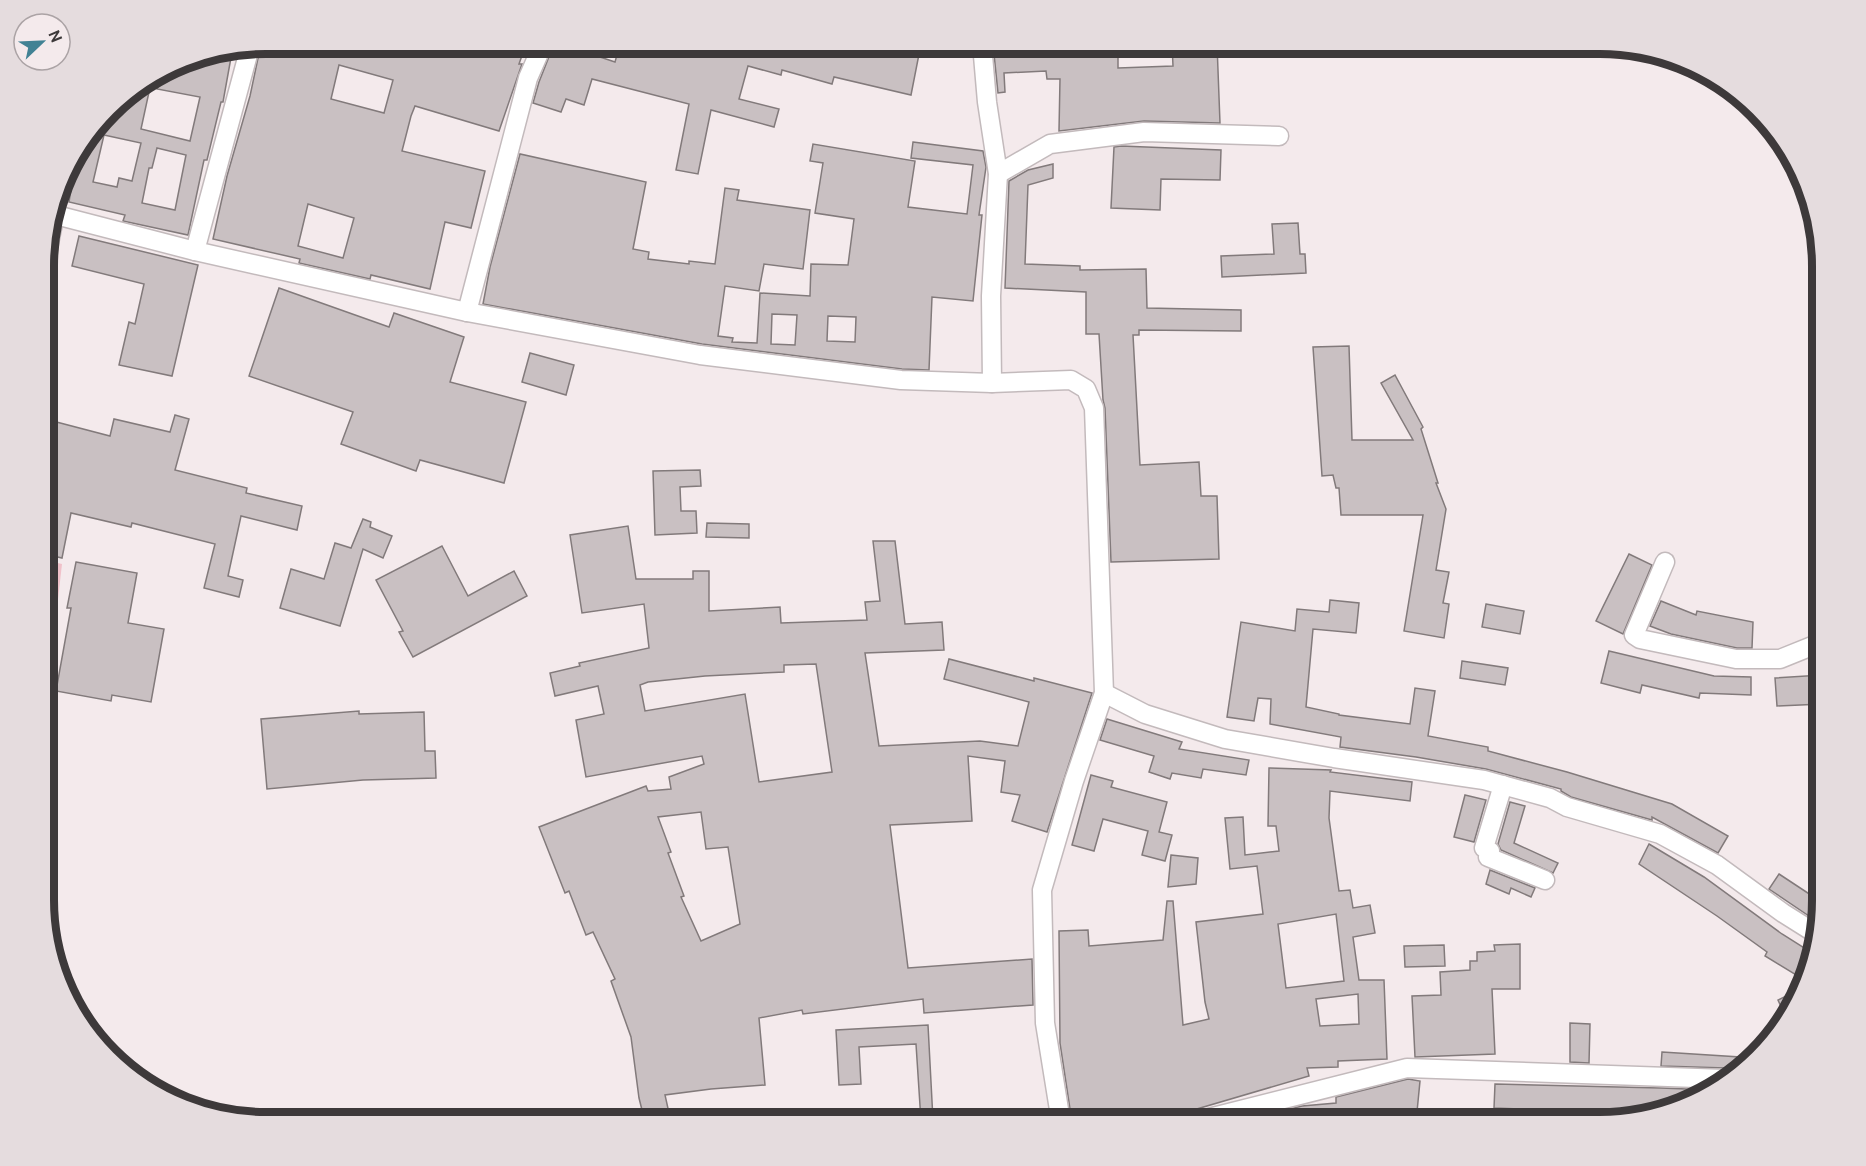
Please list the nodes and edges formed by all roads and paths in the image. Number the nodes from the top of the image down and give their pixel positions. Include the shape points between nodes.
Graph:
1 (539, 54) edge
2 (983, 54) edge
3 (248, 55) edge
4 (1279, 136) dead end
5 (998, 174) junction
6 (60, 216) edge
7 (195, 251) junction
8 (467, 312) junction
9 (993, 383) junction
10 (1665, 562) dead end
11 (1812, 646) edge
12 (1104, 693) junction
13 (1503, 785) junction
14 (1545, 880) dead end
15 (1810, 930) edge
16 (1714, 1079) edge
17 (1058, 1112) edge
18 (1233, 1112) edge

1 - 8 street via 525,88
2 - 5 street
3 - 7 street
4 - 5 street via 1144,132 1050,144
5 - 9 street via 991,296
6 - 7 street
7 - 8 street
8 - 9 street via 700,355 901,380
9 - 12 street via 1071,380 1086,390 1094,408
10 - 11 street via 1634,635 1640,639 1736,659 1780,659
12 - 13 street via 1145,714 1225,739
12 - 17 street via 1042,890 1045,1023
13 - 14 street via 1484,848 1490,851 1488,856
13 - 15 street via 1660,834 1717,866
16 - 18 street via 1407,1068

